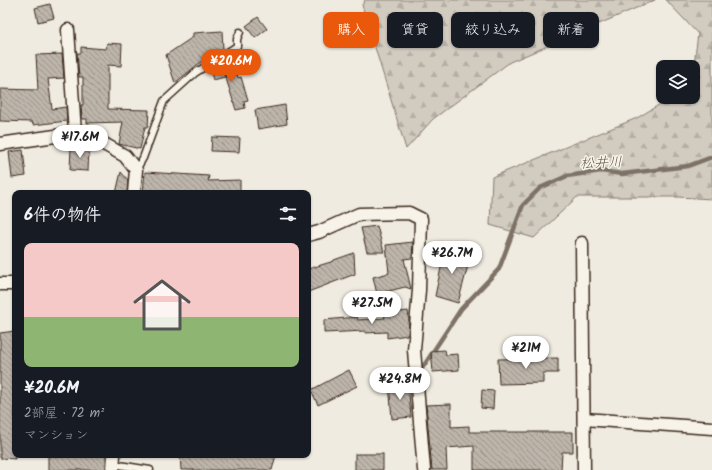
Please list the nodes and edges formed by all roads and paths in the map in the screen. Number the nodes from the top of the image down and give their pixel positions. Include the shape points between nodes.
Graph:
1 (68, 30) dead end
2 (240, 32) dead end
3 (75, 133) junction
4 (0, 144) edge
5 (136, 170) junction
6 (134, 190) edge
7 (311, 233) edge
8 (582, 243) dead end
9 (0, 284) edge
10 (12, 284) edge
11 (584, 419) junction
12 (712, 428) edge
13 (113, 463) edge
14 (150, 470) edge
15 (424, 470) edge
16 (584, 470) edge

1 - 3 street
2 - 5 lane via 237,46 195,73 164,102
3 - 4 street
3 - 5 street via 83,132 125,156
5 - 6 street
7 - 15 street via 358,214 410,213 421,219 414,350
8 - 11 street
9 - 10 street
11 - 12 street
11 - 16 street
13 - 14 lane

